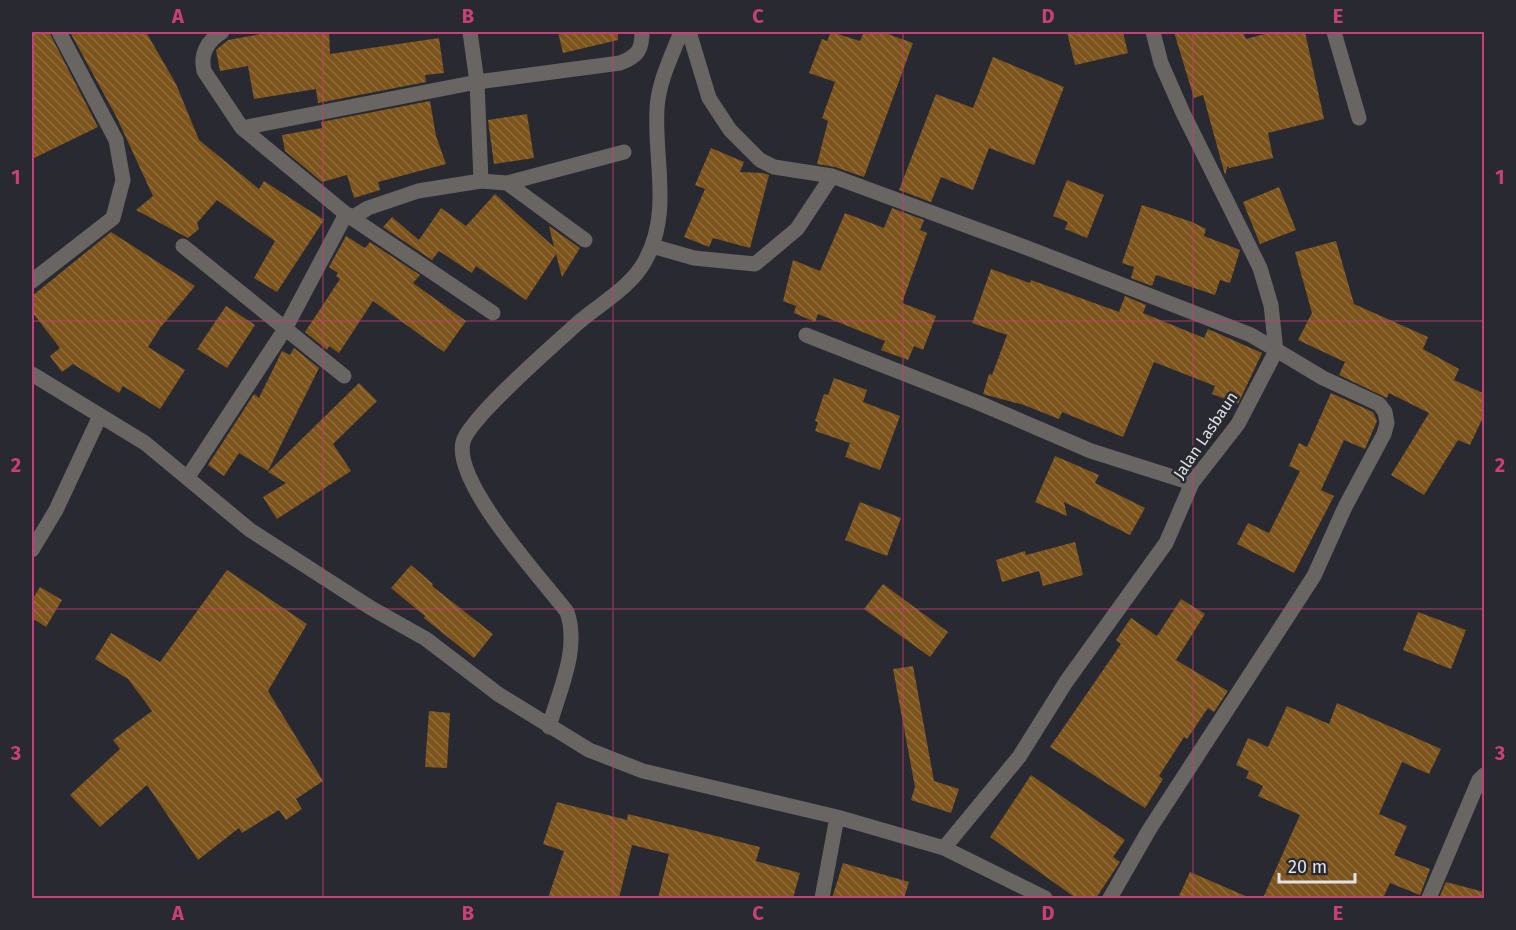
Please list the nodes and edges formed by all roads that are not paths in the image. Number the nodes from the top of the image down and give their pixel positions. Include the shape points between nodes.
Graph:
1 (59, 32) edge
2 (222, 32) edge
3 (470, 32) edge
4 (642, 32) edge
5 (681, 32) edge
6 (689, 32) edge
7 (1153, 32) edge
8 (1334, 32) edge
9 (477, 82) junction
10 (1359, 118) dead end
11 (242, 128) junction
12 (624, 152) dead end
13 (832, 176) junction
14 (481, 181) junction
15 (507, 183) junction
16 (346, 214) junction
17 (585, 240) dead end
18 (183, 246) dead end
19 (651, 246) junction
20 (32, 280) edge
21 (493, 313) dead end
22 (285, 329) junction
23 (806, 335) dead end
24 (1276, 351) junction
25 (32, 374) edge
26 (344, 376) dead end
27 (100, 416) junction
28 (188, 477) junction
29 (1192, 483) junction
30 (32, 550) edge
31 (549, 727) junction
32 (1485, 775) edge
33 (837, 817) junction
34 (944, 848) junction
35 (822, 898) edge
36 (1045, 898) edge
37 (1110, 898) edge
38 (1429, 898) edge

1 - 20 street via 116,140 123,180 113,218
2 - 11 street via 211,38 202,61 204,71
3 - 9 street
4 - 9 street via 642,47 635,58 620,63
5 - 19 street via 657,108 661,204
6 - 13 street via 709,98 746,148 774,167
7 - 24 street via 1161,63 1183,113 1260,268 1271,305
8 - 10 street
9 - 11 street
9 - 14 street
11 - 16 street
12 - 15 street
13 - 19 street via 797,229 756,264 694,258
13 - 24 street via 1240,331
14 - 15 street
14 - 16 street via 418,191 353,217
15 - 17 street
16 - 21 street
16 - 22 street
18 - 22 street
19 - 31 street via 645,262 628,283 555,344 469,428 464,441 463,462 481,501 567,612 573,628 572,646
22 - 26 street
22 - 28 street
23 - 29 street via 1091,451
24 - 29 street, Jalan Lasbaun via 1238,424
24 - 37 street via 1379,404 1388,423 1314,576 1149,830
25 - 27 street
27 - 28 street via 145,443
27 - 30 street via 56,510
28 - 31 street via 250,530 426,639
29 - 34 street, Jalan Lasbaun via 1166,543 1066,682 1019,757
31 - 33 street via 589,750 643,771
32 - 38 street via 1479,780
33 - 34 street
33 - 35 street
34 - 36 street

